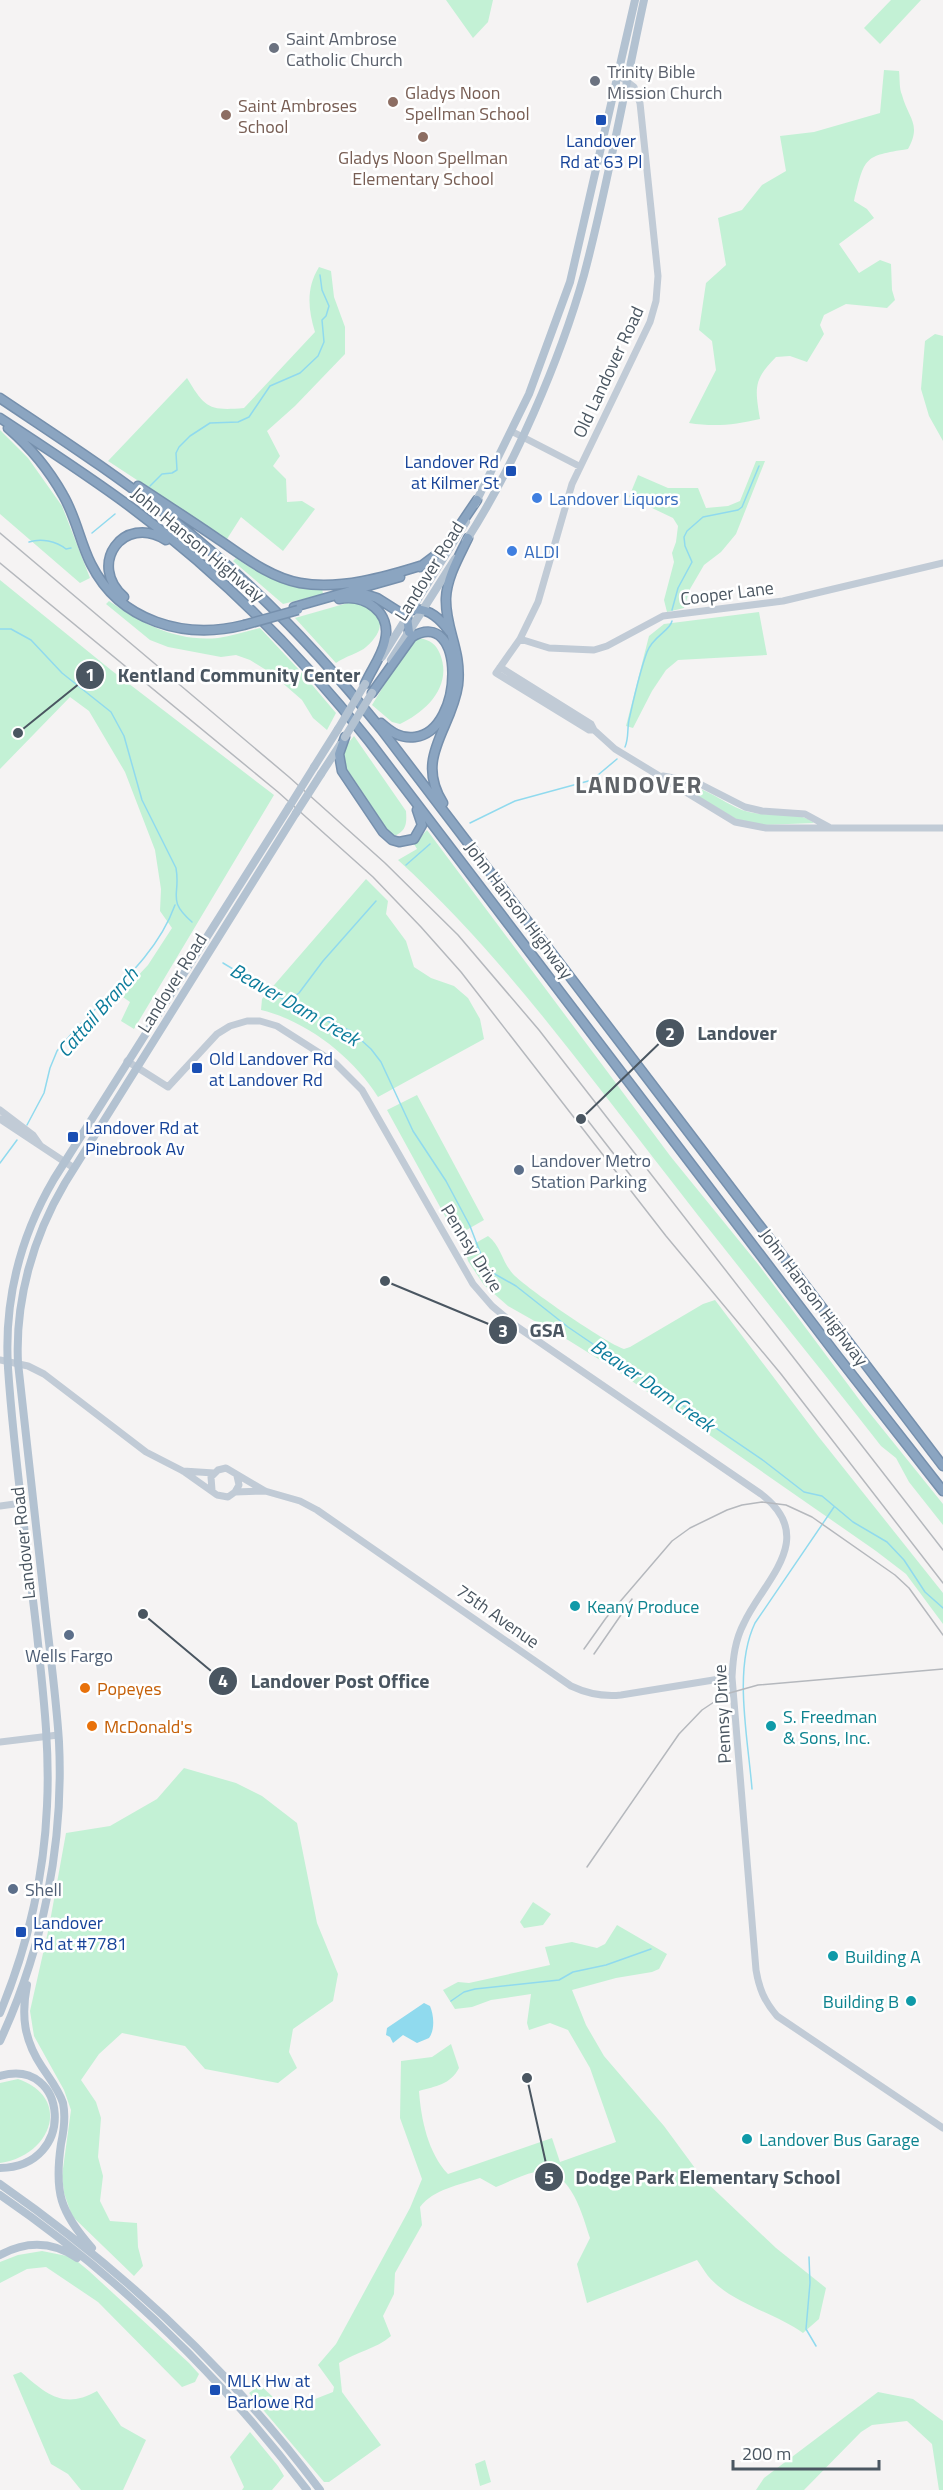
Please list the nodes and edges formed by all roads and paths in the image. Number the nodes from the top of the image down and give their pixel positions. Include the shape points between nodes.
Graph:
1 (634, 0) edge
2 (644, 0) edge
3 (617, 74) junction
4 (627, 80) junction
5 (0, 398) edge
6 (0, 418) edge
7 (0, 423) edge
8 (512, 432) junction
9 (521, 437) junction
10 (89, 458) junction
11 (579, 466) junction
12 (477, 500) junction
13 (468, 538) junction
14 (189, 554) junction
15 (943, 563) edge
16 (423, 565) junction
17 (352, 591) junction
18 (296, 608) junction
19 (423, 610) junction
20 (410, 614) junction
21 (242, 623) junction
22 (409, 632) junction
23 (454, 638) junction
24 (520, 639) junction
25 (365, 684) junction
26 (372, 693) junction
27 (352, 694) junction
28 (345, 737) junction
29 (369, 741) junction
30 (660, 776) junction
31 (829, 827) junction
32 (943, 828) edge
33 (471, 846) junction
34 (127, 1062) junction
35 (137, 1067) junction
36 (0, 1110) edge
37 (0, 1119) edge
38 (11, 1123) junction
39 (64, 1162) junction
40 (74, 1168) junction
41 (4, 1360) edge
42 (18, 1364) junction
43 (943, 1466) edge
44 (183, 1471) junction
45 (214, 1473) junction
46 (237, 1476) junction
47 (212, 1490) junction
48 (265, 1491) junction
49 (943, 1491) edge
50 (236, 1492) junction
51 (22, 1503) junction
52 (0, 1506) edge
53 (732, 1677) junction
54 (58, 1735) junction
55 (47, 1736) junction
56 (0, 1742) edge
57 (43, 1854) junction
58 (54, 1856) junction
59 (31, 1962) junction
60 (3, 2001) edge
61 (0, 2013) edge
62 (0, 2041) edge
63 (0, 2076) edge
64 (931, 2119) junction
65 (943, 2122) edge
66 (943, 2128) edge
67 (0, 2168) edge
68 (0, 2184) edge
69 (0, 2194) edge
70 (0, 2255) edge
71 (107, 2265) junction
72 (101, 2274) junction
73 (307, 2490) edge
74 (320, 2490) edge

1 - 3 main road, Landover Road
2 - 4 main road, Landover Road
3 - 4 street
3 - 8 main road, Landover Road via 570,282
4 - 9 main road, Landover Road via 583,278 556,357
4 - 11 street, Old Landover Road via 640,103 656,244 657,290 650,322
5 - 10 highway, John Hanson Highway
6 - 14 highway, John Hanson Highway via 126,504
7 - 21 highway via 27,446 53,478 73,514 92,566 122,603 150,620 182,629 209,631
8 - 9 street
8 - 12 main road, Landover Road
9 - 11 street
9 - 13 main road, Landover Road
10 - 16 highway via 111,468 259,566 285,579 312,584 348,582
10 - 27 highway, John Hanson Highway via 172,518 231,568
11 - 24 street, Old Landover Road via 562,513 542,592
12 - 16 highway via 444,549
12 - 20 main road, Landover Road
13 - 19 main road, Landover Road
13 - 23 highway via 447,591 447,613
14 - 21 highway via 153,533 135,532 113,550 108,566 110,578 126,599 162,619 197,626
14 - 29 highway, John Hanson Highway via 292,651
15 - 24 street, Cooper Lane via 783,601 663,616 594,650 550,648
16 - 17 highway via 404,576
17 - 18 highway
17 - 20 highway
18 - 21 highway, bridge
18 - 25 highway via 349,598 363,600 378,610 385,623 386,638
19 - 20 highway
19 - 22 main road, Landover Road
19 - 23 highway via 440,620
20 - 22 highway
20 - 25 main road, Landover Road
22 - 26 main road, Landover Road
23 - 33 highway via 458,685 435,748 432,772 441,799
24 - 30 street, Old Landover Road via 498,670 591,724 615,749
25 - 34 main road, Landover Road, bridge
26 - 27 highway via 412,637 431,633 448,645 453,668 448,699 438,724 423,735 394,734
26 - 28 main road, Landover Road, bridge
27 - 33 highway, John Hanson Highway
28 - 29 highway via 339,760 347,781 386,836 396,842 410,841 419,832 421,817
28 - 35 main road, Landover Road, bridge
29 - 49 highway, John Hanson Highway
30 - 31 street via 696,782 745,807 805,814
30 - 31 street via 735,822 766,828
31 - 32 street
33 - 43 highway, John Hanson Highway
34 - 35 street
34 - 39 main road, Landover Road
35 - 40 main road, Landover Road
35 - 53 street, Pennsy Drive via 168,1087 210,1041 230,1026 251,1021 273,1024 344,1070 362,1089 466,1272 492,1306 774,1506 785,1528 784,1554 739,1632
36 - 38 street
37 - 38 street
38 - 39 street
39 - 40 street
39 - 41 main road, Landover Road via 36,1211 21,1253 10,1300
40 - 42 main road, Landover Road via 49,1213 30,1263 21,1306
41 - 42 street
41 - 51 main road, Landover Road
42 - 44 street via 44,1374 146,1452
42 - 54 main road, Landover Road
44 - 45 street
44 - 47 street
45 - 46 street via 226,1468
45 - 47 street via 210,1481
46 - 48 street, 75th Avenue
46 - 50 street
47 - 50 street via 224,1497
48 - 50 street, 75th Avenue
48 - 53 street, 75th Avenue via 300,1501 336,1521 584,1692 621,1695
51 - 52 street
51 - 55 main road, Landover Road
53 - 64 street, Pennsy Drive via 756,1970 763,1997 777,2016
54 - 55 street
54 - 58 main road, Landover Road
55 - 56 street
55 - 57 main road, Landover Road
57 - 58 main road
57 - 60 main road, Landover Road via 28,1929
58 - 59 main road, Landover Road
59 - 62 main road, Landover Road
59 - 71 main road via 24,2030 33,2053 59,2094 65,2114 57,2173 60,2198 74,2228
60 - 61 main road, Landover Road
63 - 67 main road via 23,2075 39,2083 51,2097 56,2115 51,2138 38,2156 20,2166
64 - 65 street
64 - 66 street, Pennsy Drive
68 - 71 main road
69 - 72 main road
70 - 72 main road via 25,2246 51,2245
71 - 74 main road via 220,2372 285,2444
72 - 73 main road via 213,2378

